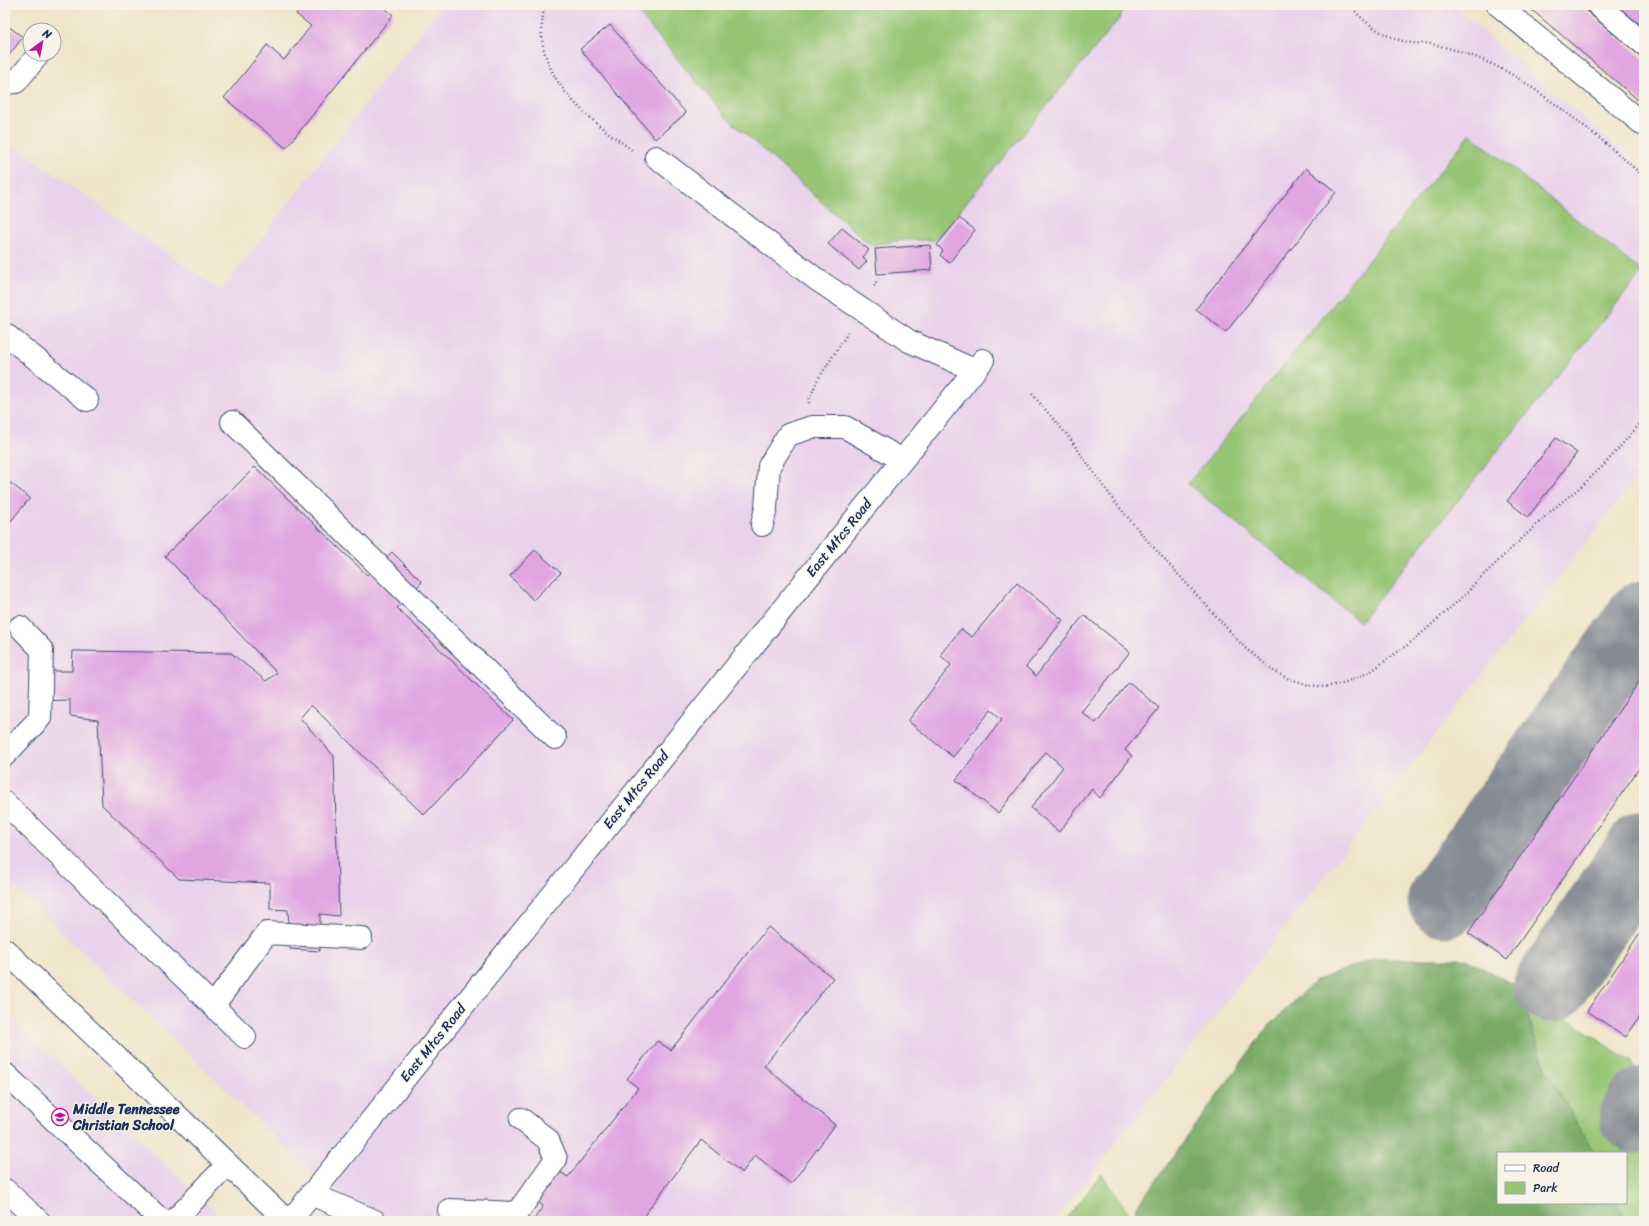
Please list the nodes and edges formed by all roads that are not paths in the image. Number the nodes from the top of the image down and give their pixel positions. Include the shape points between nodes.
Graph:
1 (1498, 5) edge
2 (1598, 5) edge
3 (1644, 44) edge
4 (32, 62) edge
5 (5, 83) edge
6 (1644, 125) edge
7 (656, 157) road end
8 (5, 334) edge
9 (87, 400) dead end
10 (232, 422) dead end
11 (902, 460) junction
12 (762, 525) dead end
13 (20, 627) dead end
14 (555, 738) dead end
15 (5, 755) edge
16 (5, 803) edge
17 (361, 938) dead end
18 (5, 950) edge
19 (213, 1006) junction
20 (244, 1037) dead end
21 (5, 1074) edge
22 (521, 1119) dead end
23 (228, 1164) junction
24 (5, 1190) edge
25 (311, 1194) junction
26 (448, 1210) dead end
27 (39, 1221) edge
28 (162, 1221) edge
29 (174, 1221) edge
30 (287, 1221) edge
31 (290, 1221) edge
32 (375, 1221) edge

1 - 6 street
2 - 3 street
4 - 5 street via 16,82
7 - 11 street, East Mtcs Road via 816,279 909,341 978,365
8 - 9 street
10 - 14 street
11 - 12 street via 845,427 812,427 788,435 769,466
11 - 25 street, East Mtcs Road
13 - 15 street via 42,650 40,718
16 - 19 street
17 - 19 street via 267,933
18 - 23 street
19 - 20 street
21 - 28 street
22 - 26 street via 548,1140 556,1159 517,1213
23 - 29 street
23 - 30 street
24 - 27 street
25 - 31 street, East Mtcs Road
25 - 32 street

